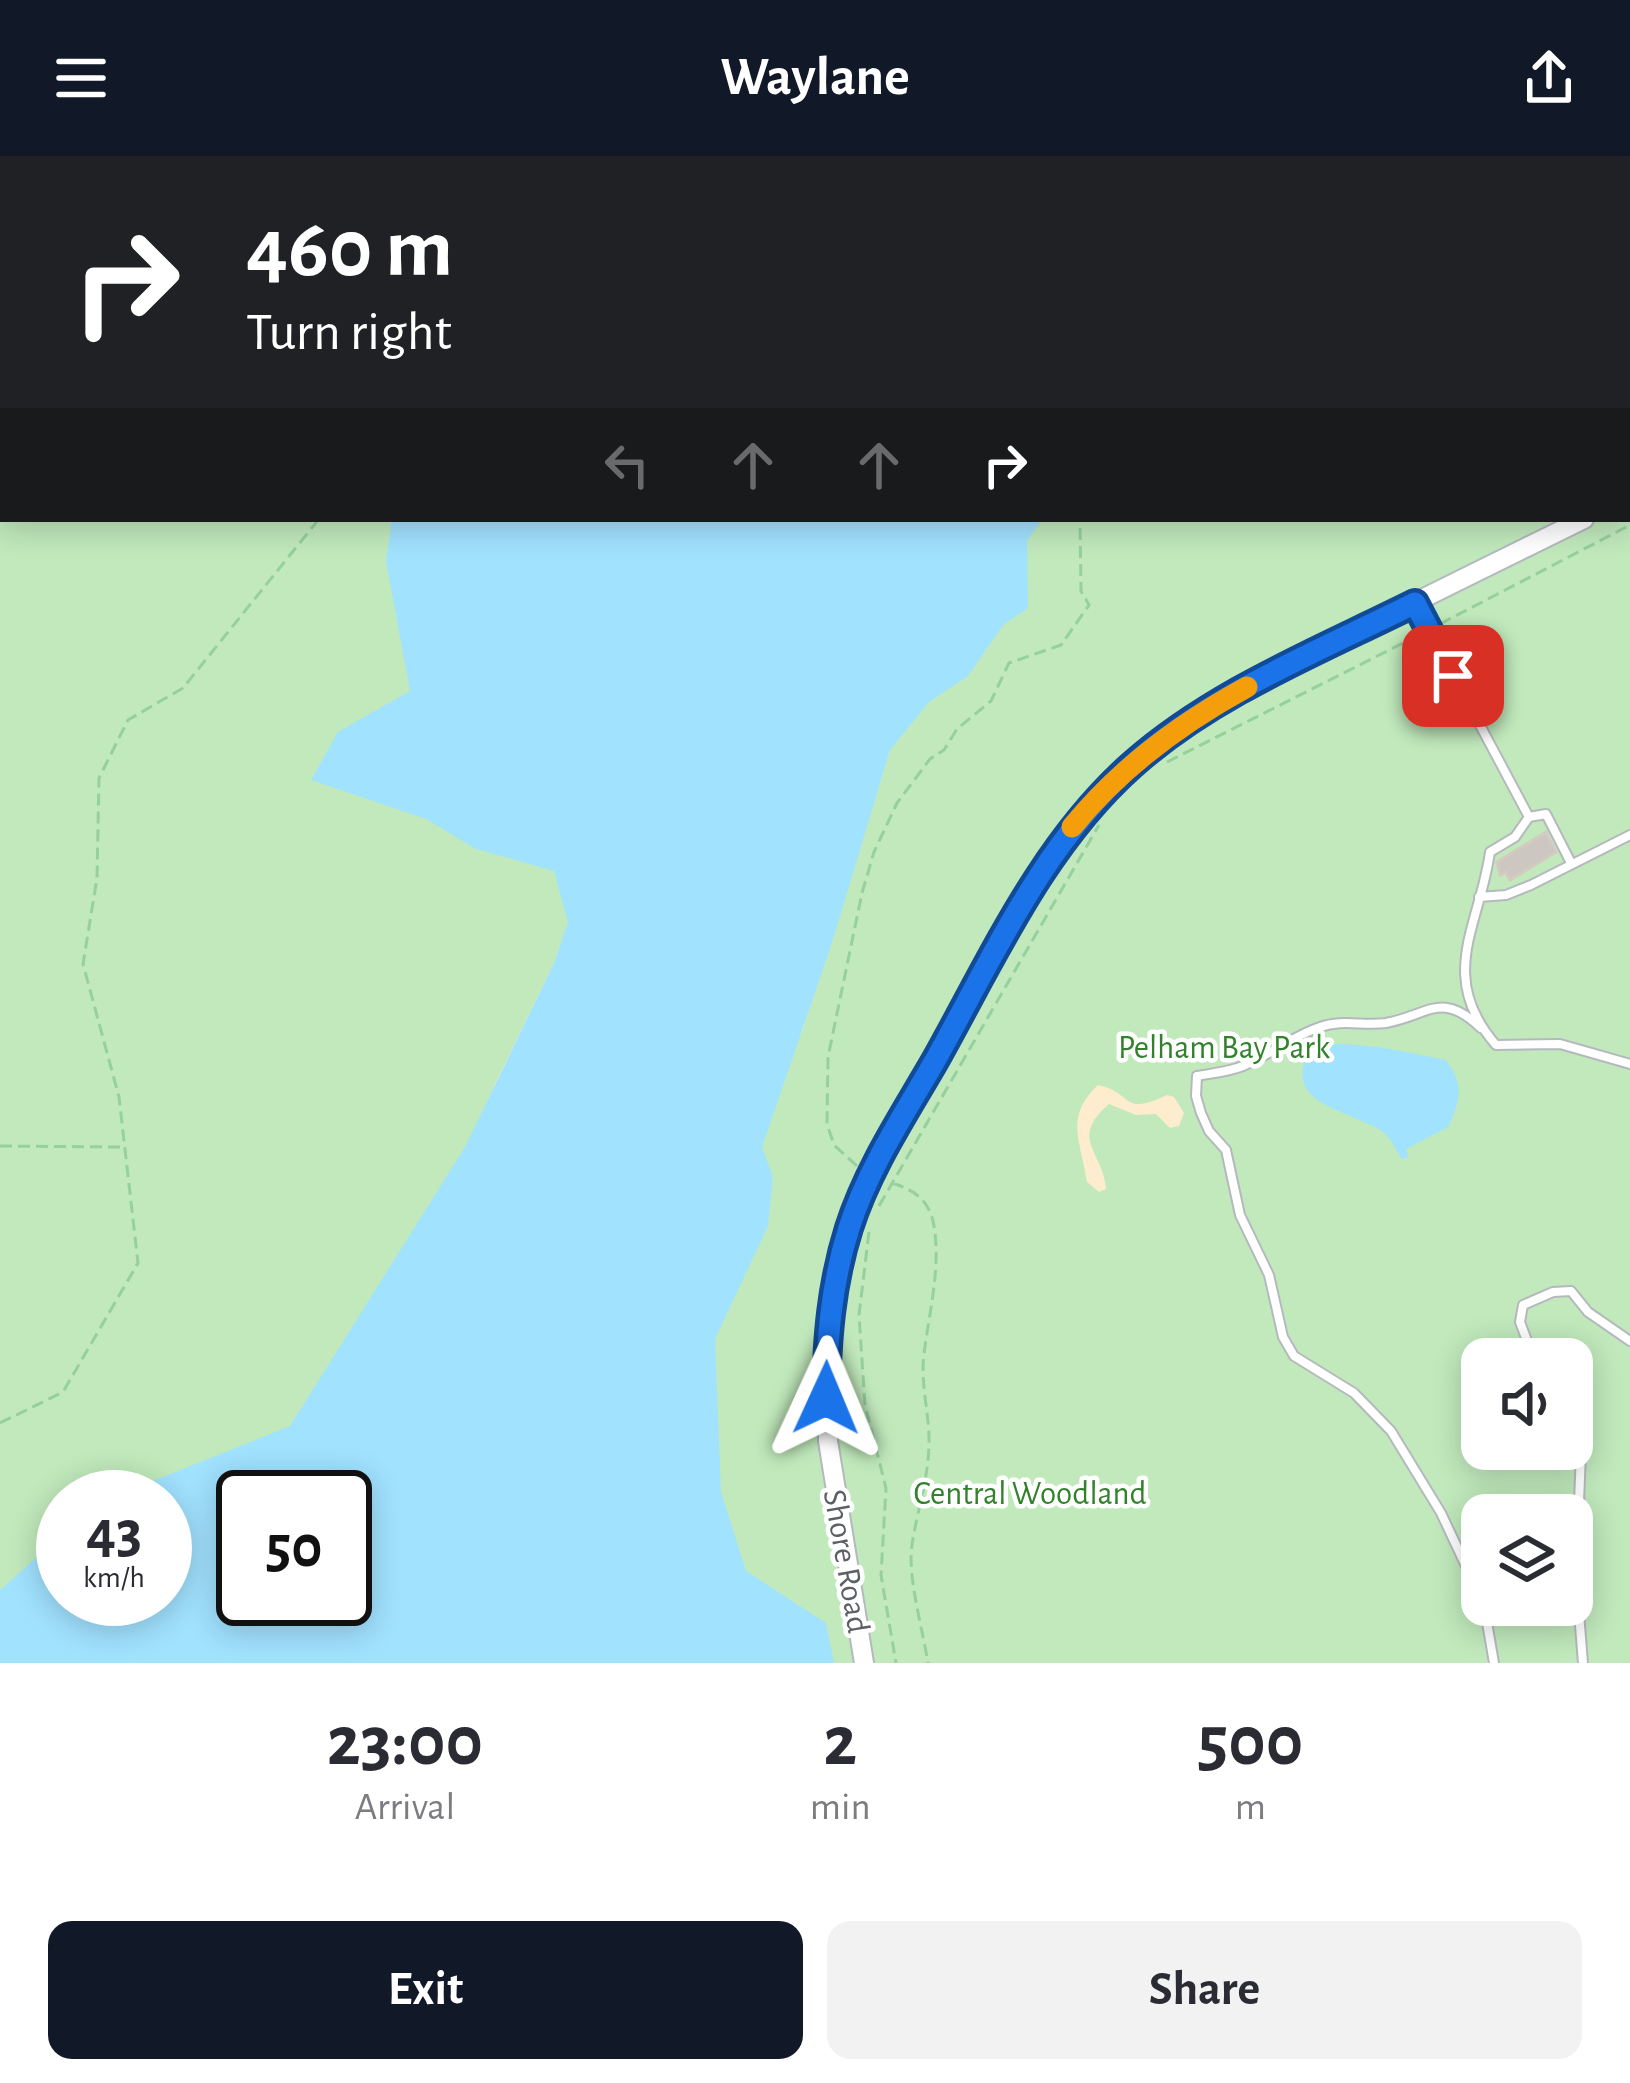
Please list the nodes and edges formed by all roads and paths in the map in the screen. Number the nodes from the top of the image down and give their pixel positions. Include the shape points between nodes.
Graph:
1 (317, 522) edge
2 (1080, 522) edge
3 (1578, 522) edge
4 (1630, 525) edge
5 (1415, 603) junction
6 (1428, 630) junction
7 (1163, 765) dead end
8 (1107, 814) dead end
9 (1529, 817) junction
10 (1630, 835) edge
11 (1571, 862) junction
12 (1479, 897) junction
13 (1481, 1028) junction
14 (1630, 1064) edge
15 (0, 1146) edge
16 (125, 1147) junction
17 (860, 1169) dead end
18 (890, 1182) junction
19 (1526, 1338) edge
20 (1630, 1341) edge
21 (0, 1423) edge
22 (1580, 1470) edge
23 (1461, 1556) edge
24 (1487, 1626) edge
25 (864, 1663) edge
26 (896, 1663) edge
27 (928, 1663) edge
28 (1494, 1663) edge
29 (1583, 1663) edge

1 - 16 path via 183,688 128,720 98,778 97,878 83,964
2 - 17 path via 1079,571 1089,605 1060,645 1009,663 991,700 957,728 897,803 874,852 828,1058 827,1124 834,1145
3 - 5 main road, Shore Road
4 - 6 path
5 - 6 lane
5 - 25 main road, Shore Road via 1183,725 1090,805 1032,887 871,1174 838,1264 826,1351 828,1441
6 - 7 path
6 - 9 lane
8 - 18 path
9 - 11 lane via 1546,814
9 - 12 lane via 1516,837 1490,852
10 - 11 lane
11 - 12 lane via 1506,896
12 - 13 lane via 1464,962
13 - 14 lane via 1496,1046 1560,1044
13 - 23 lane via 1447,1006 1388,1022 1337,1022 1247,1064 1197,1076 1196,1096 1226,1150 1283,1337 1294,1356 1354,1393 1391,1431
15 - 16 path
16 - 21 path via 138,1263 63,1392
18 - 26 path via 871,1221 859,1315 865,1406 886,1488 881,1575
18 - 27 path via 920,1195 934,1227 922,1381 929,1442 911,1571
19 - 20 lane via 1523,1305 1571,1291
22 - 29 lane
24 - 28 lane

